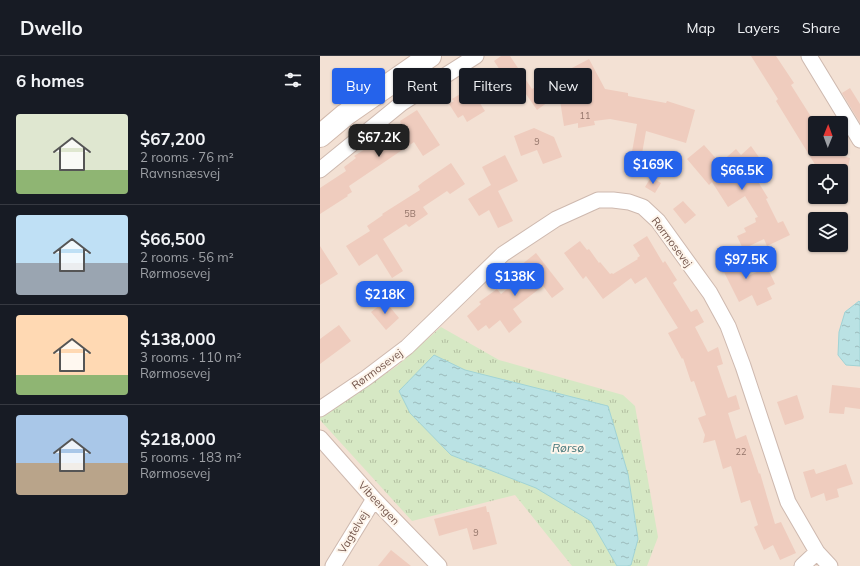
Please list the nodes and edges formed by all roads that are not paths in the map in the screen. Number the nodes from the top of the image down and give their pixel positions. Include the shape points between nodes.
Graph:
1 (430, 56) edge
2 (476, 56) edge
3 (809, 56) edge
4 (320, 136) edge
5 (860, 140) edge
6 (320, 170) edge
7 (320, 409) edge
8 (320, 438) edge
9 (374, 499) junction
10 (817, 552) junction
11 (333, 566) edge
12 (439, 566) edge
13 (802, 566) edge
14 (830, 566) edge

1 - 4 main road via 345,115
2 - 6 street via 402,103
3 - 5 street
7 - 10 street, Rørmosevej via 407,347 503,254 556,219 598,200 629,202 643,207 658,221 710,293 728,326 788,502
8 - 9 street, Vibeengen
9 - 11 street, Vagtelvej
9 - 12 street, Vibeengen
10 - 13 street
10 - 14 street, Rørmosevej

